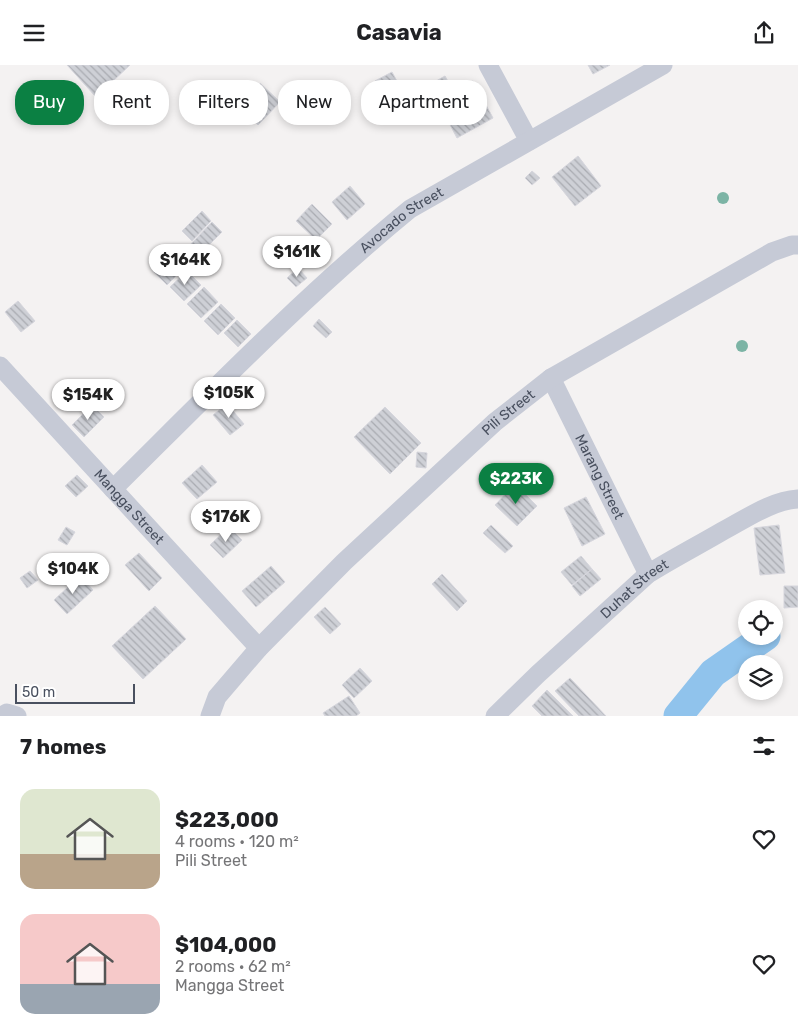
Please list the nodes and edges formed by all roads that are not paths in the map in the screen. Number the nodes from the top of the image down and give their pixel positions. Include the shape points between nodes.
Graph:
1 (488, 65) edge
2 (664, 65) edge
3 (528, 141) junction
4 (798, 245) edge
5 (0, 367) edge
6 (550, 378) junction
7 (113, 489) junction
8 (798, 499) edge
9 (648, 574) junction
10 (259, 648) junction
11 (2, 716) edge
12 (17, 716) edge
13 (210, 716) edge
14 (496, 716) edge

1 - 3 street
2 - 3 street, Avocado Street
3 - 7 street, Avocado Street via 410,209 383,231 268,336
4 - 6 street, Pili Street via 772,252
5 - 7 street, Mangga Street
6 - 9 street, Marang Street
6 - 10 street, Pili Street via 495,422 344,562
7 - 10 street, Mangga Street
8 - 9 street, Duhat Street via 765,508
9 - 14 street, Duhat Street
10 - 13 street, Pili Street via 217,697
11 - 12 street via 8,713

